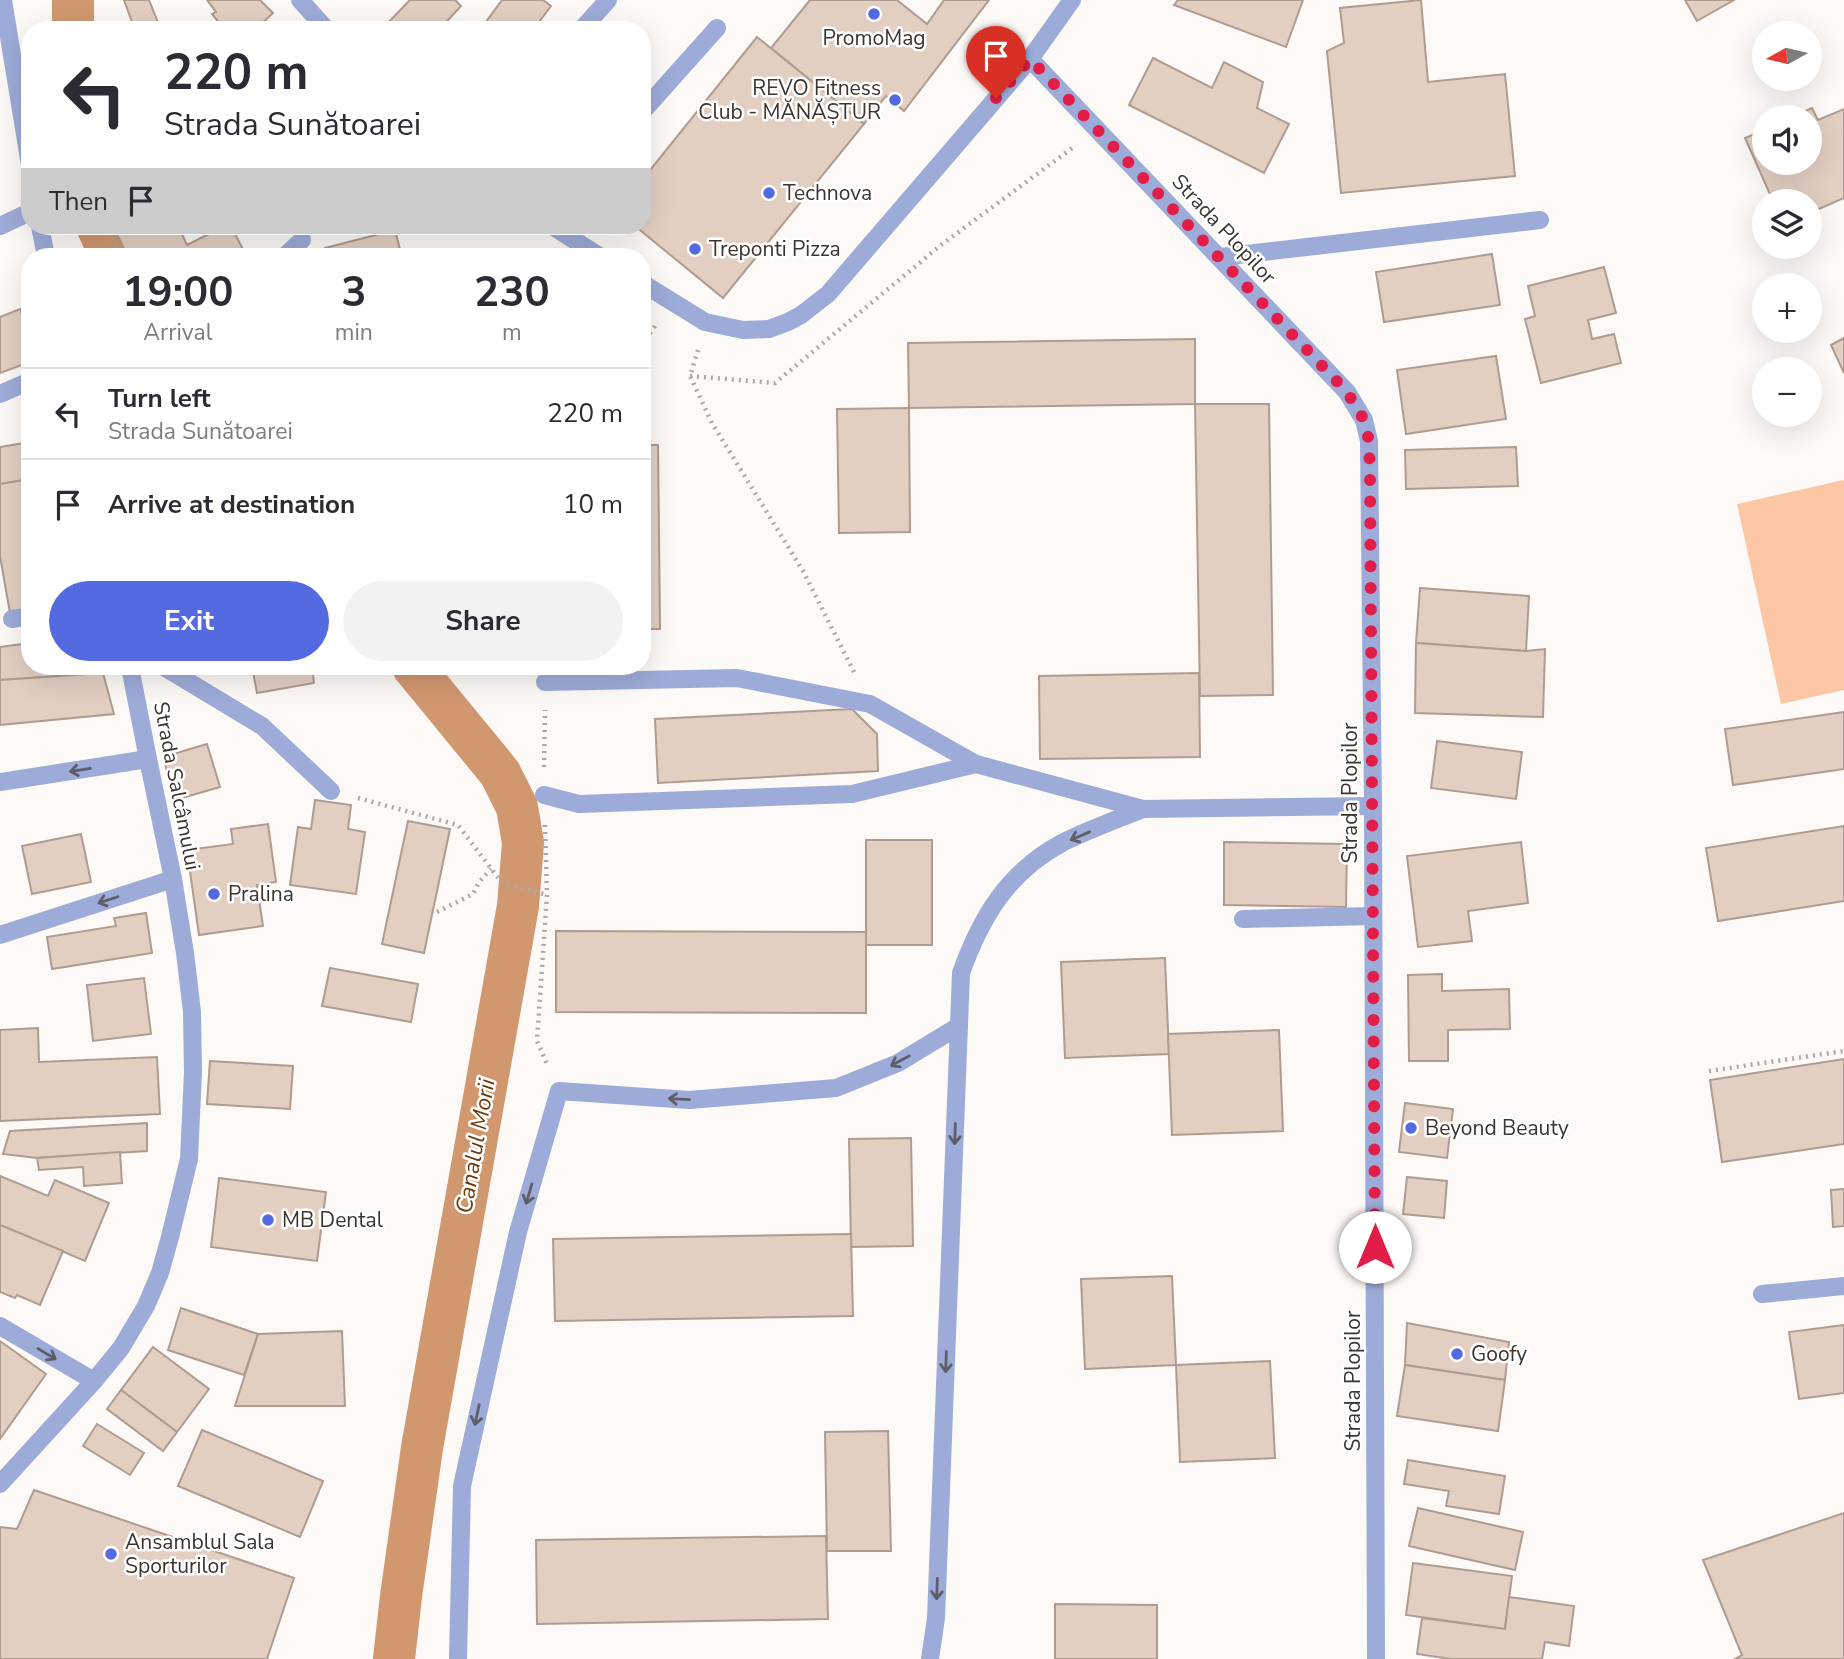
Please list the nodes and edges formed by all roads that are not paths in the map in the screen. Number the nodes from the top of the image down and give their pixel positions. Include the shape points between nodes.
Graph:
1 (4, 0) edge
2 (300, 0) edge
3 (608, 0) edge
4 (1072, 0) edge
5 (319, 21) edge
6 (589, 21) edge
7 (717, 28) dead end
8 (5, 45) edge
9 (1030, 59) junction
10 (651, 102) edge
11 (21, 122) edge
12 (21, 216) edge
13 (1540, 220) dead end
14 (0, 226) edge
15 (566, 235) edge
16 (302, 240) dead end
17 (294, 248) edge
18 (587, 248) edge
19 (1220, 257) junction
20 (651, 290) edge
21 (21, 385) edge
22 (0, 394) edge
23 (132, 675) edge
24 (177, 675) edge
25 (545, 682) dead end
26 (148, 760) junction
27 (976, 764) junction
28 (0, 782) edge
29 (331, 791) road end
30 (544, 794) dead end
31 (1373, 806) junction
32 (1143, 808) junction
33 (173, 879) junction
34 (1373, 916) junction
35 (1243, 919) dead end
36 (0, 935) edge
37 (959, 1026) junction
38 (1844, 1286) edge
39 (1762, 1294) dead end
40 (0, 1326) edge
41 (93, 1381) junction
42 (0, 1484) edge
43 (458, 1659) edge
44 (930, 1659) edge
45 (1376, 1659) edge

1 - 8 street
2 - 5 street
3 - 6 street
4 - 9 street
7 - 10 street
8 - 11 street
9 - 19 street, Strada Plopilor
9 - 20 street via 828,294 788,322 769,329 743,330 705,323
12 - 14 street
13 - 19 street
15 - 18 street
16 - 17 street
19 - 31 street, Strada Plopilor via 1347,392 1364,420 1370,478
21 - 22 street
23 - 26 street, Strada Salcâmului
24 - 29 street via 262,726
25 - 27 street via 737,678 870,704
26 -> 28 street
26 - 33 street, Strada Salcâmului
27 - 30 street via 852,794 579,804
27 - 32 street
31 - 32 street
31 - 34 street, Strada Plopilor
32 -> 37 street via 1062,843 1027,867 995,902 973,940 961,974
33 -> 36 street
33 - 41 street, Strada Salcâmului via 192,1012 189,1159 167,1249 146,1306 121,1348
34 - 35 street
34 - 45 street, Strada Plopilor
37 -> 43 street via 898,1063 836,1088 689,1100 559,1091 518,1232 462,1486
37 -> 44 street via 936,1618
38 - 39 street
40 -> 41 street
41 - 42 street, Strada Salcâmului

